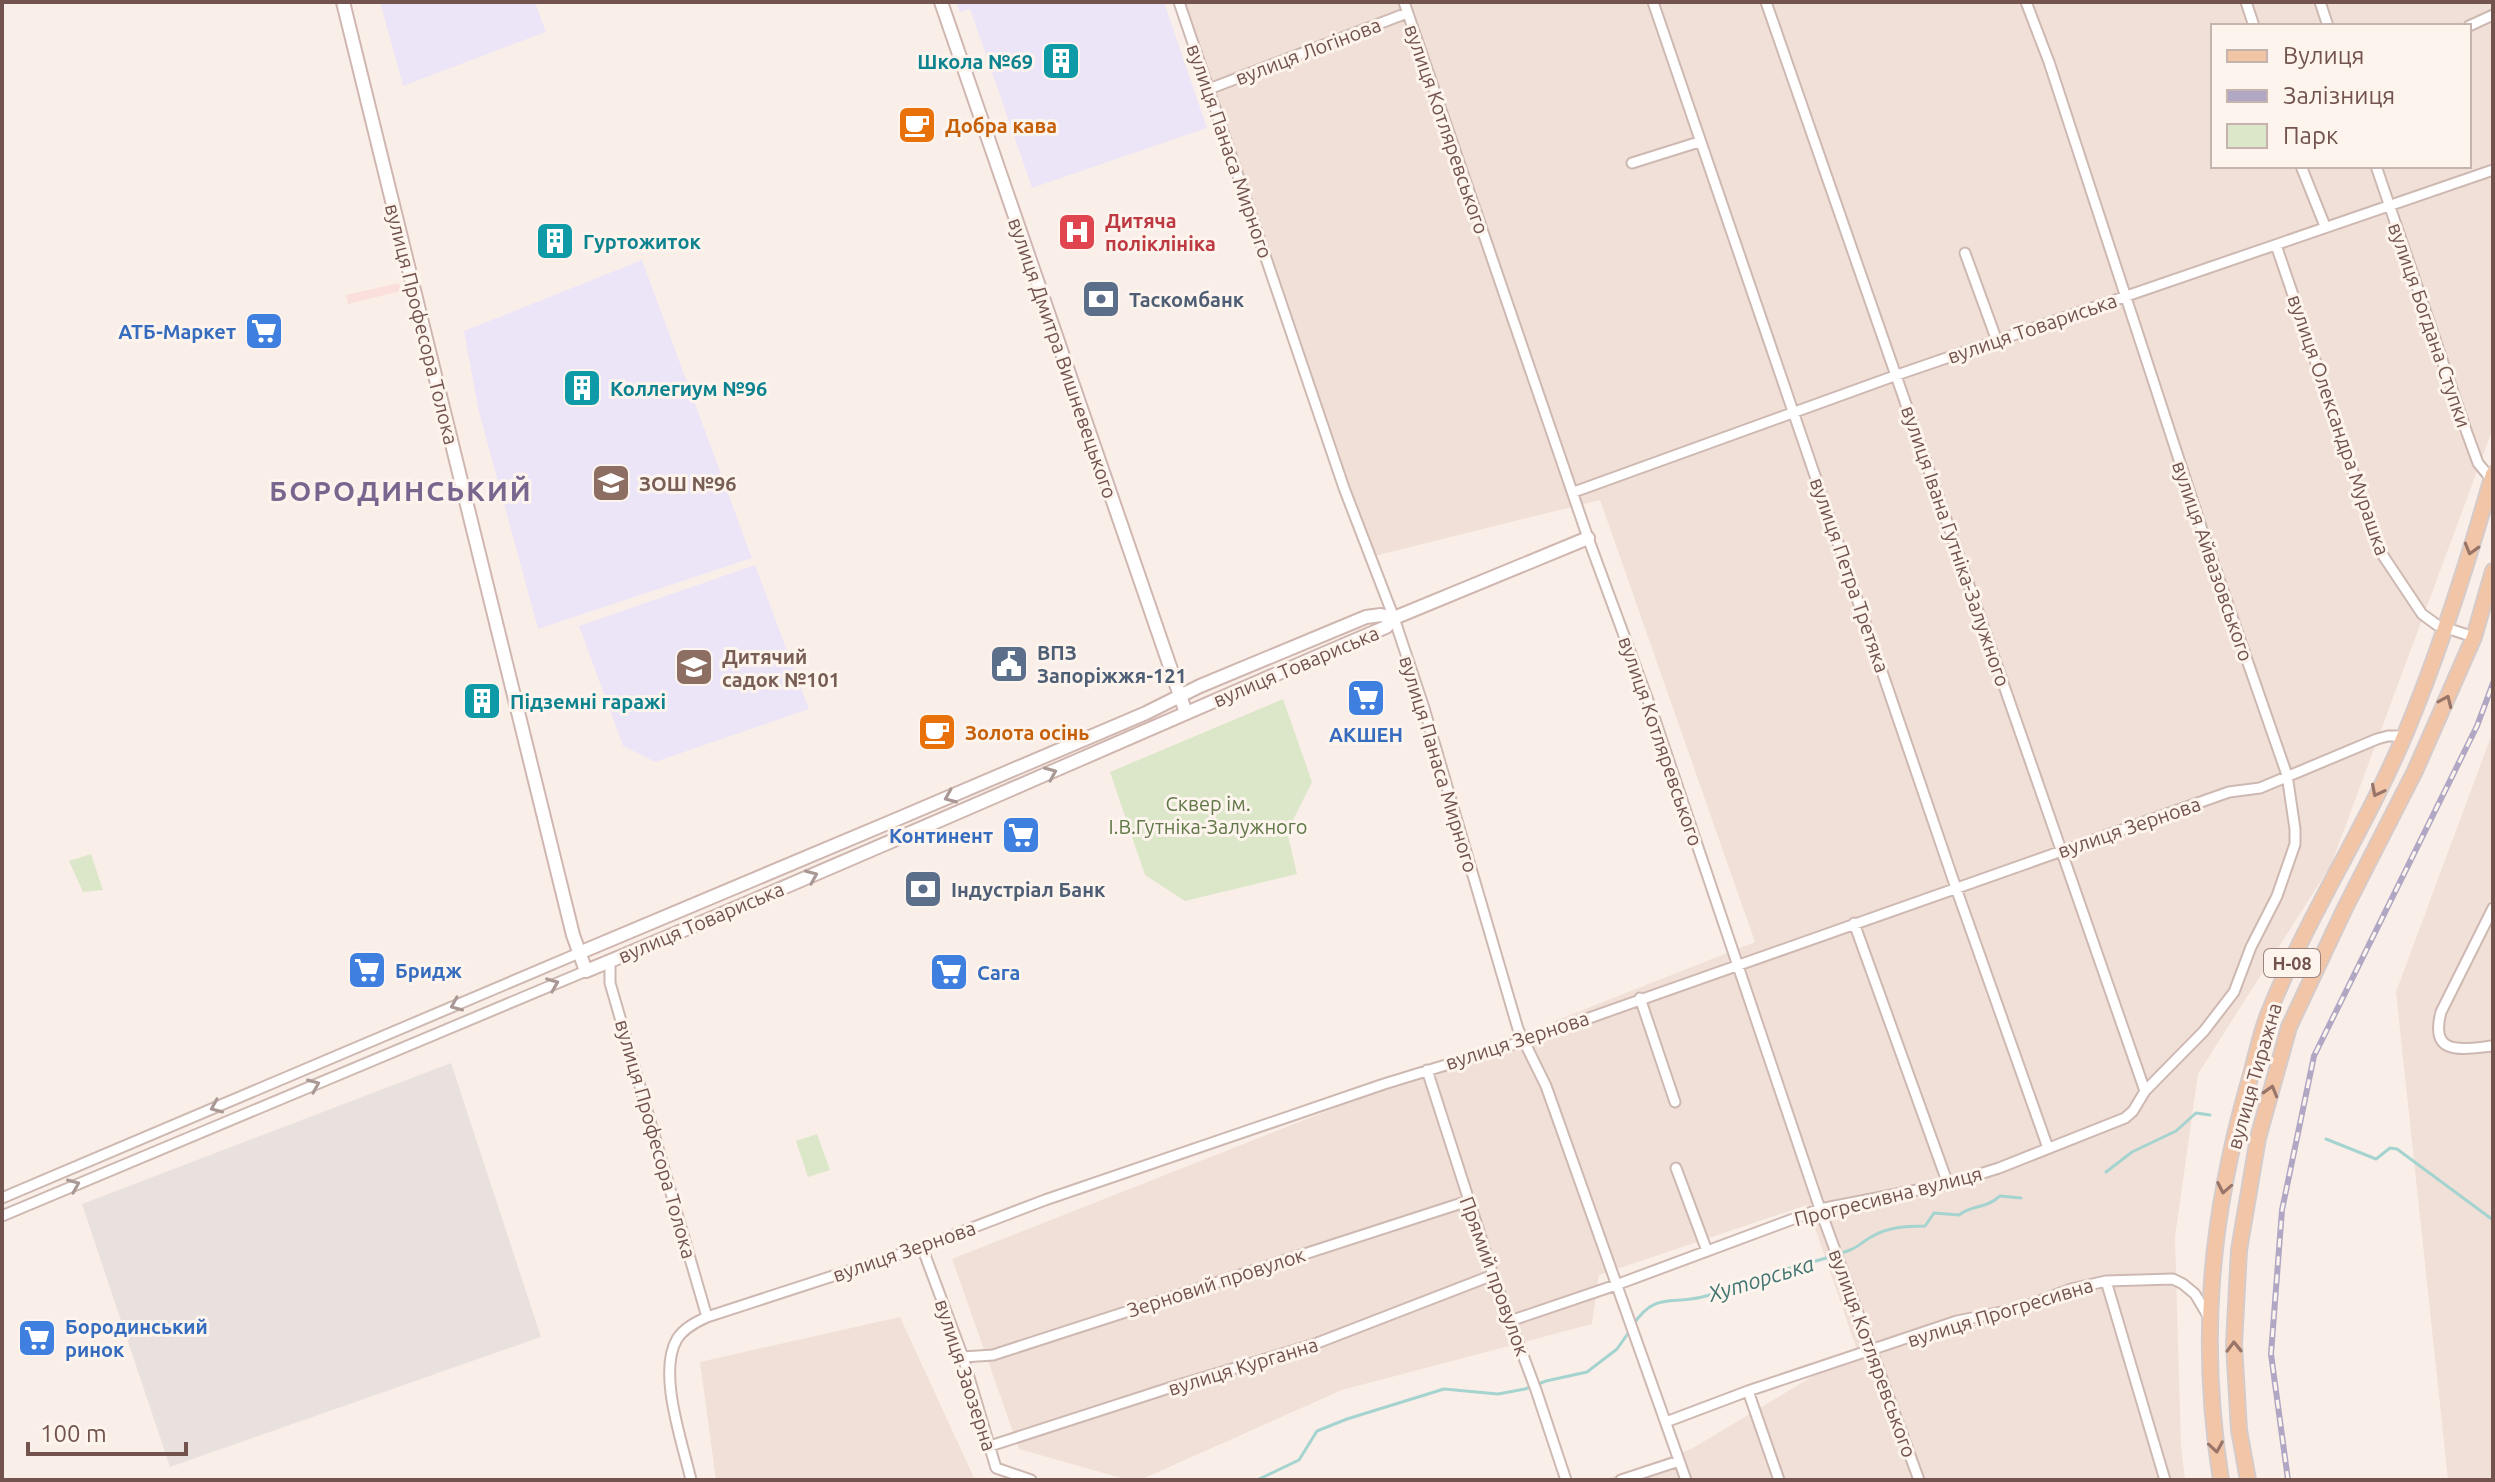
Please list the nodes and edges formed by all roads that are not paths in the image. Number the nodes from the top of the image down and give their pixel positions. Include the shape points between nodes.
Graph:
1 (343, 2) edge
2 (941, 2) edge
3 (1179, 2) edge
4 (1416, 2) edge
5 (1653, 2) edge
6 (1766, 2) edge
7 (2026, 2) edge
8 (2246, 2) edge
9 (2320, 2) edge
10 (1405, 7) edge
11 (2493, 15) edge
12 (2253, 24) edge
13 (2327, 24) edge
14 (2471, 25) edge
15 (1209, 89) junction
16 (1699, 142) junction
17 (1632, 163) dead end
18 (2302, 168) edge
19 (2377, 168) edge
20 (2493, 170) edge
21 (2389, 206) junction
22 (2325, 226) junction
23 (2276, 245) junction
24 (1965, 253) dead end
25 (2125, 297) junction
26 (1997, 341) junction
27 (1897, 375) junction
28 (1795, 413) junction
29 (2493, 478) edge
30 (1574, 492) junction
31 (1588, 538) junction
32 (2493, 571) edge
33 (1394, 618) junction
34 (2448, 628) junction
35 (2474, 637) junction
36 (1178, 695) junction
37 (1146, 713) junction
38 (1186, 713) junction
39 (1152, 730) junction
40 (2405, 736) junction
41 (2287, 775) junction
42 (2061, 851) junction
43 (1956, 888) junction
44 (2493, 908) edge
45 (1854, 923) junction
46 (579, 953) junction
47 (610, 961) junction
48 (1737, 964) junction
49 (586, 971) junction
50 (1640, 998) junction
51 (400, 1029) junction
52 (1524, 1041) junction
53 (407, 1046) junction
54 (2493, 1046) edge
55 (1427, 1070) junction
56 (2145, 1091) junction
57 (1675, 1102) dead end
58 (2048, 1148) junction
59 (1676, 1168) dead end
60 (1948, 1184) junction
61 (2, 1198) edge
62 (1468, 1201) junction
63 (1820, 1209) junction
64 (2, 1216) edge
65 (922, 1247) junction
66 (1707, 1251) junction
67 (1493, 1275) junction
68 (2106, 1281) junction
69 (1616, 1285) junction
70 (2208, 1316) junction
71 (707, 1317) junction
72 (1510, 1321) junction
73 (1871, 1349) junction
74 (963, 1357) junction
75 (1748, 1391) junction
76 (1666, 1422) junction
77 (990, 1446) junction
78 (1679, 1461) junction
79 (996, 1468) junction
80 (691, 1480) edge
81 (996, 1480) edge
82 (1031, 1480) edge
83 (1566, 1480) edge
84 (1621, 1480) edge
85 (1686, 1480) edge
86 (1779, 1480) edge
87 (1919, 1480) edge
88 (2165, 1480) edge
89 (2221, 1480) edge
90 (2248, 1480) edge

1 - 46 street, вулиця Професора Толока
2 - 36 street, вулиця Дмитра Вишневецького
3 - 15 street, вулиця Панаса Мирного
4 - 10 street, вулиця Логінова
5 - 16 street, вулиця Петра Третяка
6 - 27 street, вулиця Івана Гутніка-Залужного
7 - 25 street, вулиця Айвазовського
8 - 12 street
9 - 13 street
10 - 15 street, вулиця Логінова
10 - 30 street, вулиця Котляревського
11 - 14 street
15 - 33 street, вулиця Панаса Мирного via 1344,488
16 - 17 street
16 - 28 street, вулиця Петра Третяка
18 - 22 street
19 - 21 street, вулиця Богдана Ступки
20 - 21 street, вулиця Товариська
21 - 22 street, вулиця Товариська
21 - 29 street, вулиця Богдана Ступки via 2478,463
22 - 23 street, вулиця Товариська
23 - 25 street, вулиця Товариська
23 - 34 street, вулиця Олександра Мурашка via 2380,551 2414,606 2428,620
24 - 26 street
25 - 26 street, вулиця Товариська
25 - 41 street, вулиця Айвазовського
26 - 27 street, вулиця Товариська
27 - 28 street, вулиця Товариська
27 - 42 street, вулиця Івана Гутніка-Залужного
28 - 30 street, вулиця Товариська
28 - 43 street, вулиця Петра Третяка
29 -> 34 main road, вулиця Тиражна / Н-08
30 - 31 street, вулиця Котляревського
31 - 33 street, вулиця Товариська
31 - 48 street, вулиця Котляревського
32 - 35 main road, вулиця Тиражна / Н-08
33 - 36 street, вулиця Товариська via 1366,617
33 - 38 street, вулиця Товариська via 1376,632
33 - 52 street, вулиця Панаса Мирного
34 - 35 street, вулиця Олександра Мурашка
34 - 40 main road, вулиця Тиражна / Н-08
90 -> 35 main road, вулиця Тиражна / Н-08 via 2234,1344 2239,1250 2258,1138 2289,1027 2415,771
36 - 37 street, вулиця Товариська
36 - 38 street, вулиця Дмитра Вишневецького
37 - 39 street via 1158,718
37 -> 46 street, вулиця Товариська
38 - 39 street, вулиця Товариська
47 -> 39 street, вулиця Товариська
40 - 41 street, вулиця Зернова via 2377,739
40 -> 70 main road, вулиця Тиражна / Н-08 via 2267,1017 2235,1131 2214,1243
41 - 42 street, вулиця Зернова
41 - 56 street, вулиця Айвазовського via 2295,844 2241,977 2204,1031
42 - 43 street, вулиця Зернова
42 - 56 street, вулиця Івана Гутніка-Залужного
43 - 45 street, вулиця Зернова
43 - 58 street, вулиця Петра Третяка
44 - 54 street via 2437,1027 2448,1047
45 - 48 street, вулиця Зернова
45 - 60 street
46 - 49 street, вулиця Професора Толока
46 -> 51 street, вулиця Товариська
47 - 49 street, вулиця Товариська
47 - 71 street, вулиця Професора Толока via 610,983
48 - 50 street, вулиця Зернова
48 - 63 street, вулиця Котляревського
53 -> 49 street, вулиця Товариська
50 - 52 street, вулиця Зернова
50 - 57 street
51 - 53 street
51 -> 61 street, вулиця Товариська
52 - 55 street, вулиця Зернова
52 - 69 street, вулиця Панаса Мирного via 1540,1068
64 -> 53 street, вулиця Товариська
55 - 62 street, Прямий провулок
55 - 65 street, вулиця Зернова
56 - 58 street, Прогресивна вулиця via 2125,1118
58 - 60 street, Прогресивна вулиця
59 - 66 street
60 - 63 street, Прогресивна вулиця
62 - 67 street, Прямий провулок
62 - 74 street, Зерновий провулок via 993,1355
63 - 66 street, Прогресивна вулиця
63 - 73 street, вулиця Котляревського
65 - 71 street, вулиця Зернова
65 - 74 street, вулиця Заозерна
66 - 69 street, Прогресивна вулиця
67 - 72 street, Прямий провулок
67 - 77 street, вулиця Курганна via 1312,1345
68 - 70 street, вулиця Прогресивна via 2173,1279 2195,1294
68 - 73 street, вулиця Прогресивна
68 - 88 street
69 - 72 street, Прогресивна вулиця
69 - 76 street, вулиця Панаса Мирного
70 -> 89 main road, вулиця Тиражна / Н-08 via 2213,1431
71 - 80 street, вулиця Зернова via 677,1340 671,1361 670,1385
72 - 83 street, Прямий провулок
73 - 75 street, вулиця Прогресивна
73 - 87 street, вулиця Котляревського
74 - 77 street, вулиця Заозерна
75 - 76 street
75 - 86 street
76 - 78 street, вулиця Панаса Мирного
77 - 79 street, вулиця Заозерна
78 - 84 street
78 - 85 street, вулиця Панаса Мирного
79 - 81 street
79 - 82 street, вулиця Заозерна

